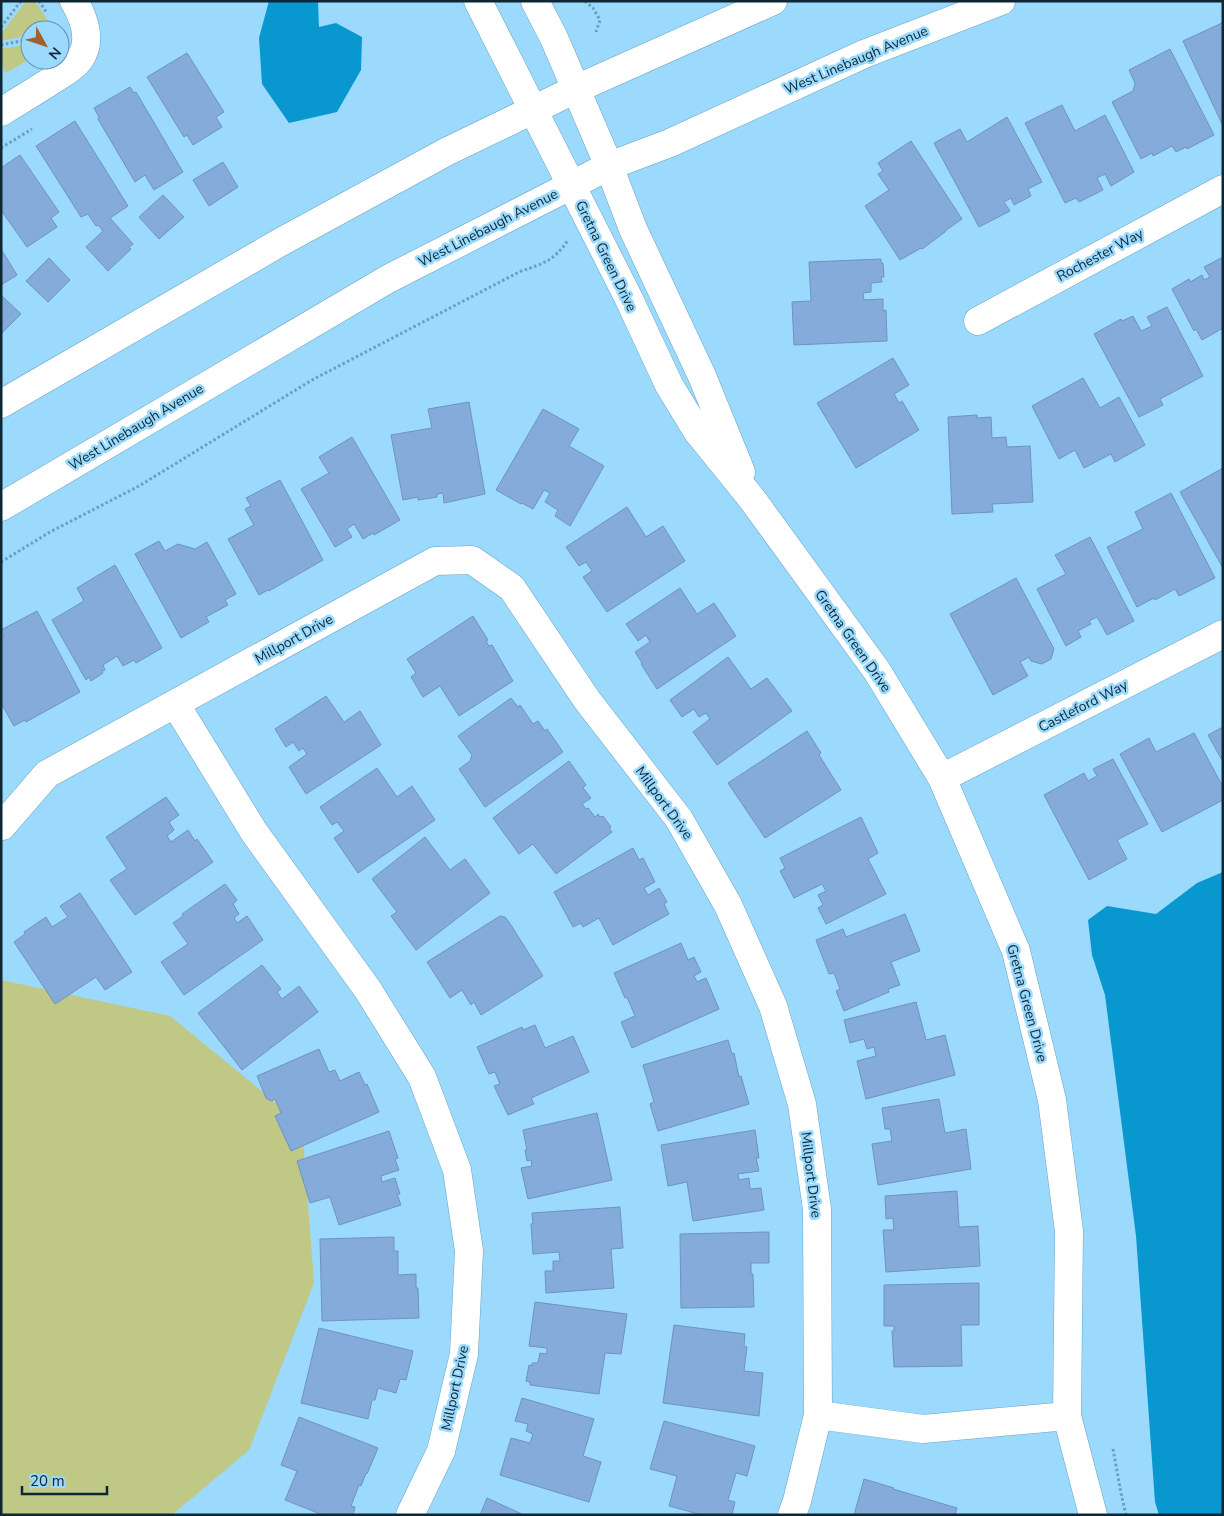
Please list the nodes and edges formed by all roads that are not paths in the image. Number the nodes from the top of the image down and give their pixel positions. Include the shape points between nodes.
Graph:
1 (74, 1) edge
2 (478, 1) edge
3 (536, 1) edge
4 (774, 1) edge
5 (1001, 1) edge
6 (576, 89) junction
7 (533, 109) junction
8 (1, 112) edge
9 (609, 166) junction
10 (572, 186) junction
11 (1223, 189) edge
12 (978, 321) dead end
13 (1, 404) edge
14 (752, 499) junction
15 (1, 506) edge
16 (1223, 634) edge
17 (176, 705) junction
18 (942, 778) junction
19 (2, 826) edge
20 (818, 1415) junction
21 (1067, 1416) junction
22 (410, 1515) edge
23 (792, 1515) edge
24 (1093, 1515) edge

1 - 8 street via 86,30 86,45 80,60
2 - 7 street, Gretna Green Drive
3 - 6 street, Gretna Green Drive
4 - 6 street
5 - 9 street, West Linebaugh Avenue via 864,54 670,143
6 - 7 street
6 - 9 street, Gretna Green Drive
7 - 10 street, Gretna Green Drive
7 - 13 street via 446,152 279,243
9 - 10 street, West Linebaugh Avenue
9 - 14 street, Gretna Green Drive via 633,229 702,376
10 - 14 street, Gretna Green Drive via 669,385 697,431
10 - 15 street, West Linebaugh Avenue via 388,279
11 - 12 street, Rochester Way
14 - 18 street, Gretna Green Drive via 876,671
16 - 18 street, Castleford Way
17 - 19 street, Millport Drive via 47,774
17 - 20 street, Millport Drive via 435,562 472,560 512,588 587,700 679,819 728,905 773,1006 802,1104 817,1210
17 - 22 street, Millport Drive via 254,832 368,990 422,1077 456,1170 469,1251 464,1354 441,1451
18 - 21 street, Gretna Green Drive via 1016,951 1052,1100 1070,1231
20 - 21 street via 923,1429
20 - 23 street, Millport Drive
21 - 24 street, Gretna Green Drive

